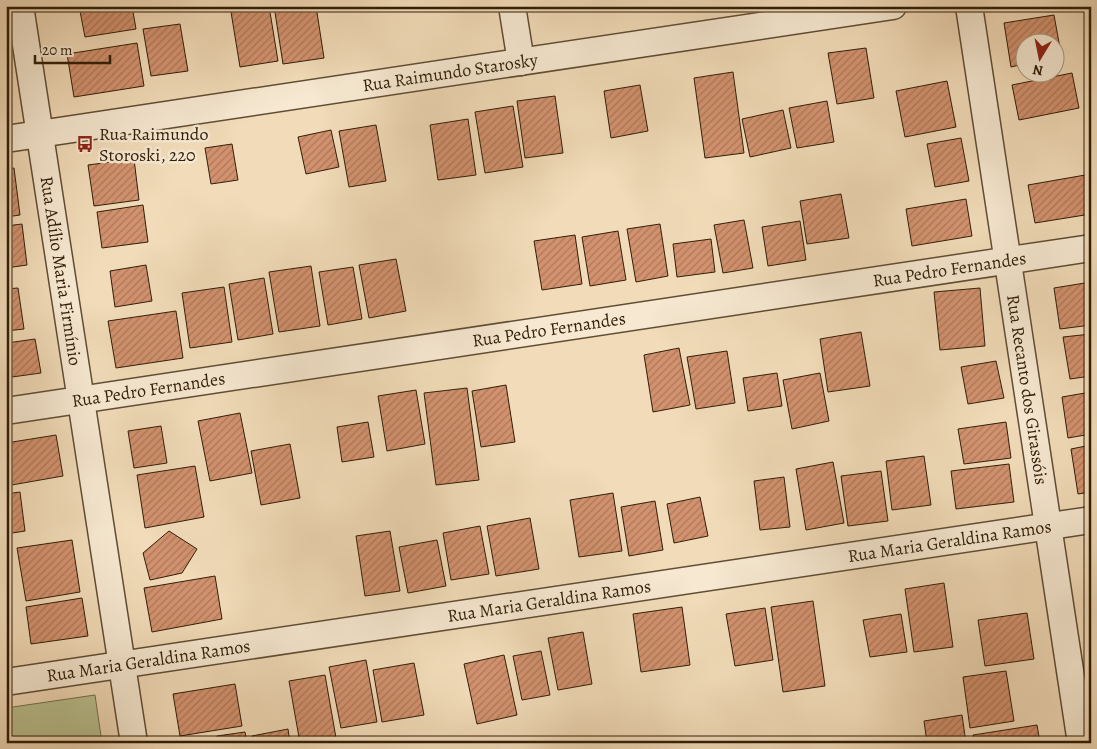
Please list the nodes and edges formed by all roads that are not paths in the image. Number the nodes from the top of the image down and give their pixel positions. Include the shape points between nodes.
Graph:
1 (20, 6) edge
2 (512, 6) edge
3 (893, 6) edge
4 (969, 6) edge
5 (521, 62) junction
6 (40, 134) junction
7 (6, 139) edge
8 (1091, 248) edge
9 (1008, 260) junction
10 (81, 400) junction
11 (6, 411) edge
12 (1091, 520) edge
13 (1048, 526) junction
14 (122, 665) junction
15 (6, 682) edge
16 (134, 743) edge
17 (1081, 743) edge

1 - 6 street, Rua Adílio Maria Firmínio
2 - 5 street
3 - 5 street, Rua Raimundo Starosky
4 - 9 street, Rua Recanto dos Girassóis
5 - 6 street, Rua Raimundo Starosky
6 - 7 street, Rua Raimundo Starosky
6 - 10 street, Rua Adílio Maria Firmínio
8 - 9 street, Rua Pedro Fernandes
9 - 10 street, Rua Pedro Fernandes
9 - 13 street, Rua Recanto dos Girassóis
10 - 11 street, Rua Pedro Fernandes
10 - 14 street, Rua Adílio Maria Firmínio
12 - 13 street, Rua Maria Geraldina Ramos
13 - 14 street, Rua Maria Geraldina Ramos
13 - 17 street, Rua Recanto dos Girassóis
14 - 15 street, Rua Maria Geraldina Ramos
14 - 16 street, Rua Adílio Maria Firmínio

